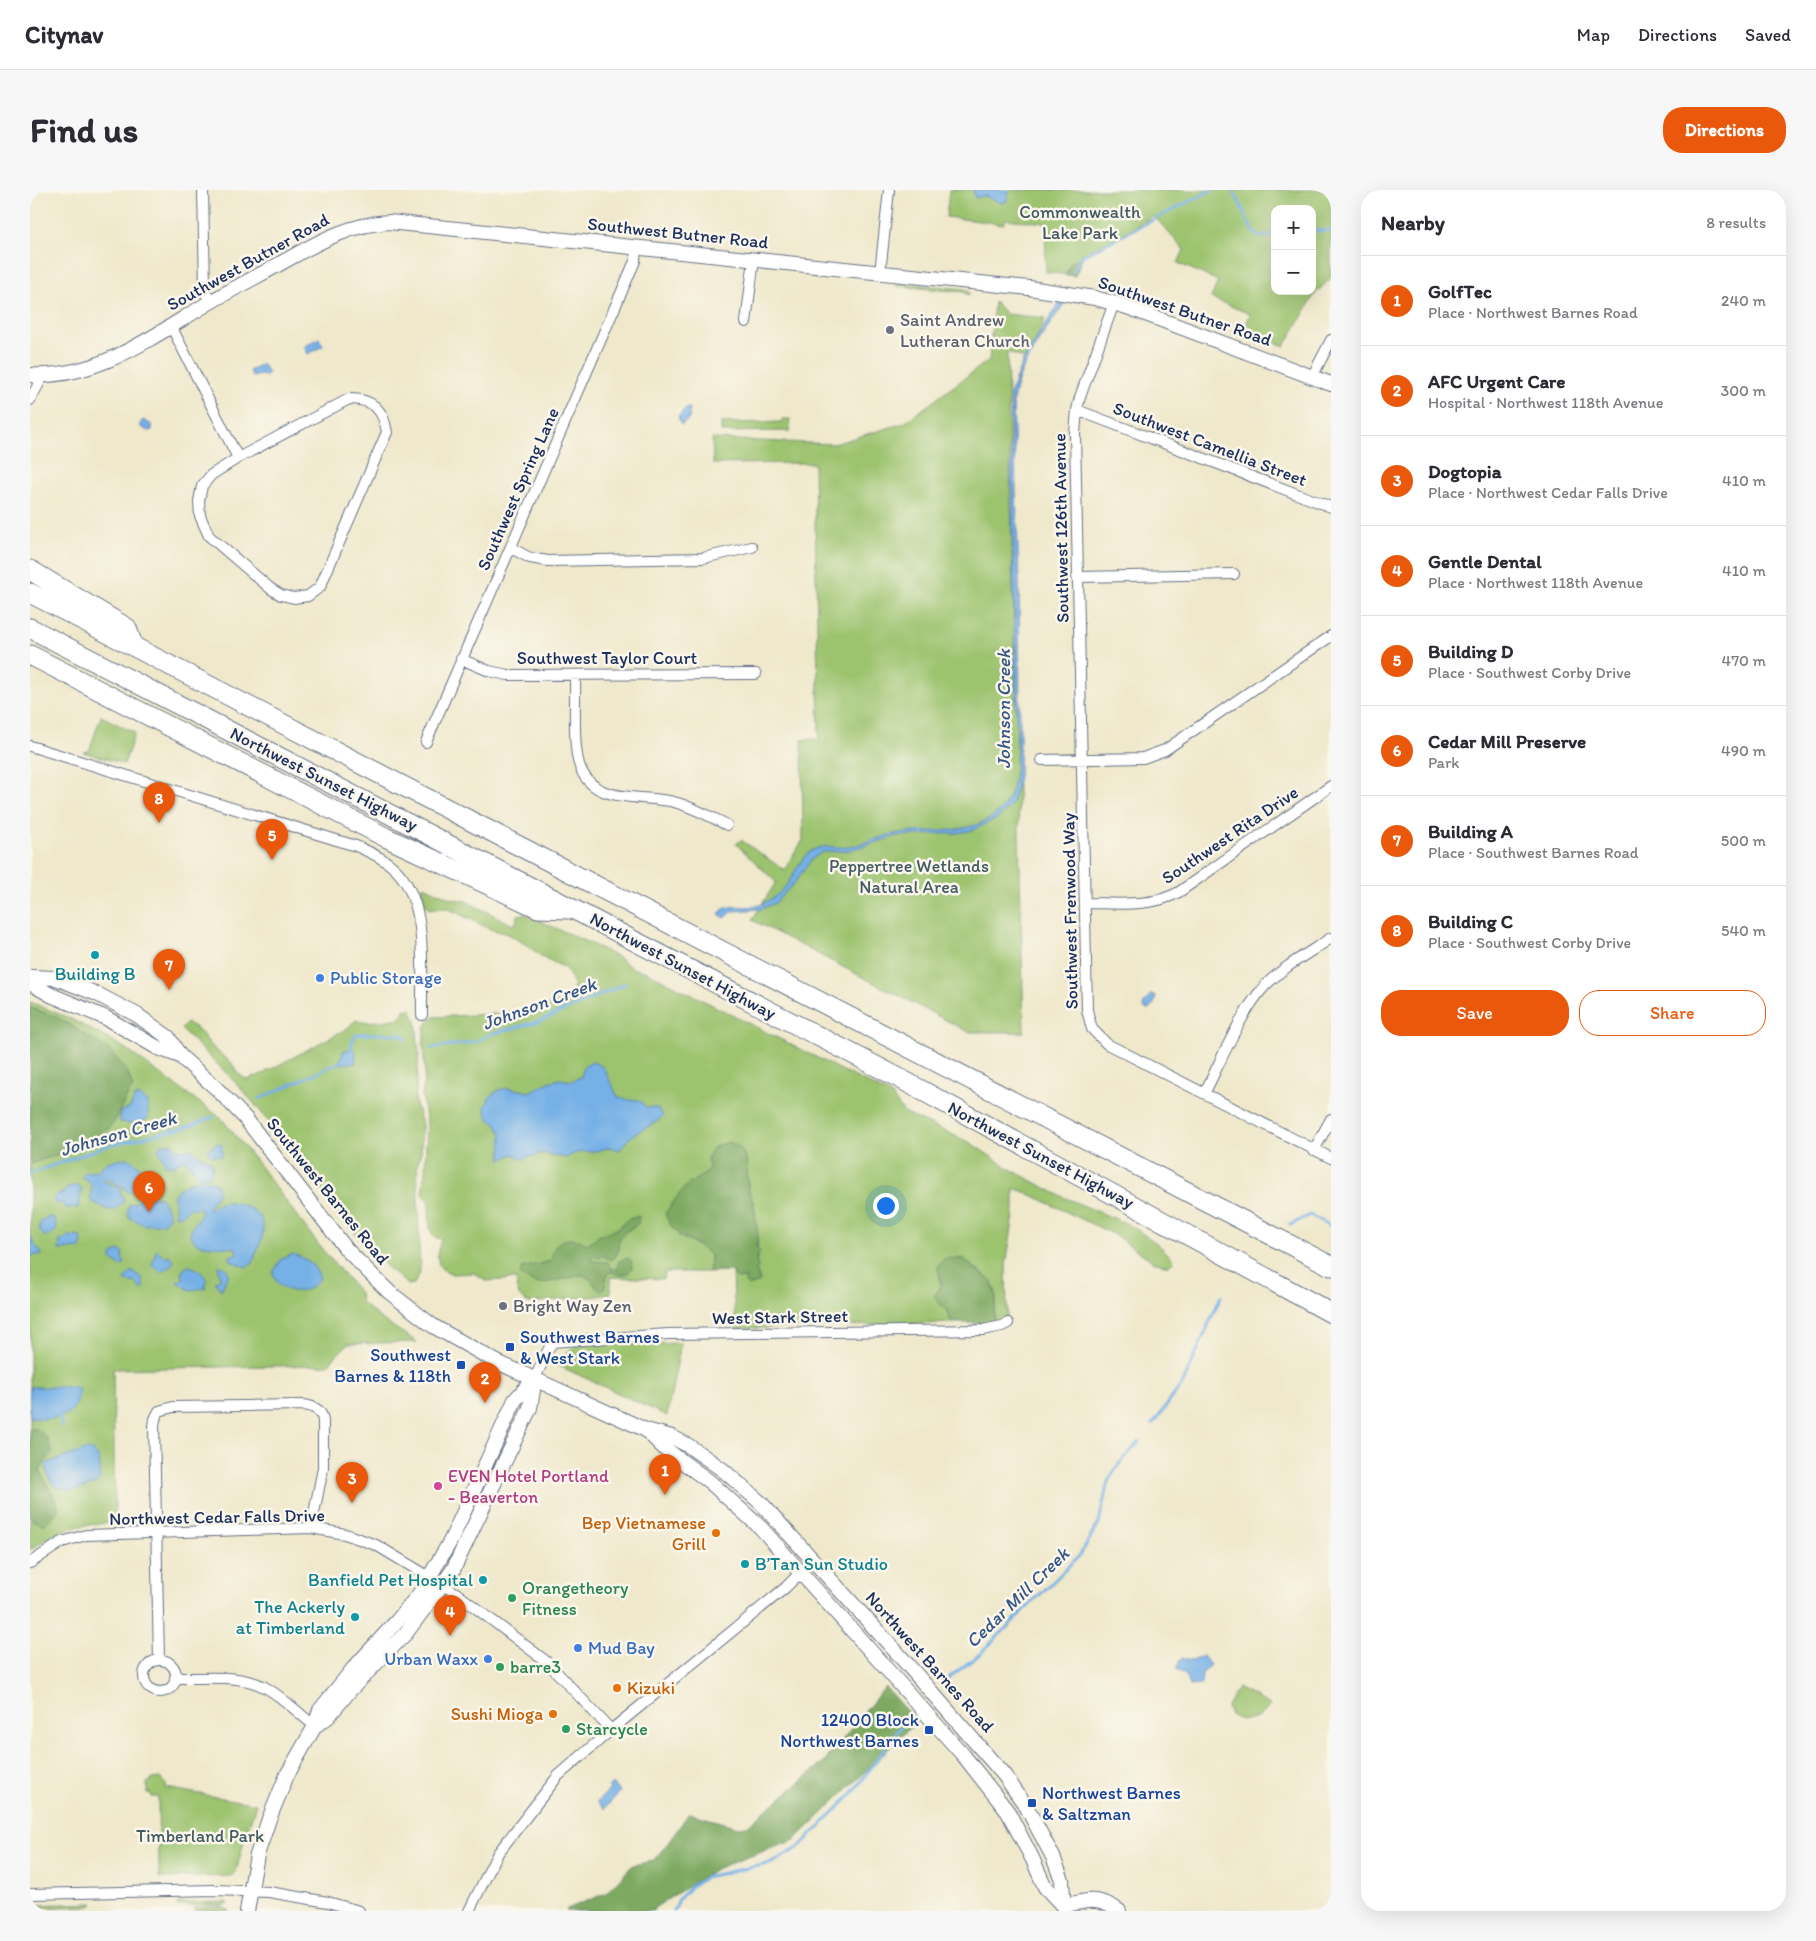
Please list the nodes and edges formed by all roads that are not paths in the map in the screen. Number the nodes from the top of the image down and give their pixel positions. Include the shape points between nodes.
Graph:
1 (203, 190) edge
2 (889, 190) edge
3 (636, 248) junction
4 (754, 260) junction
5 (880, 273) junction
6 (209, 303) junction
7 (1114, 303) junction
8 (746, 322) dead end
9 (171, 326) junction
10 (1331, 340) edge
11 (36, 376) edge
12 (1312, 377) junction
13 (1331, 384) edge
14 (30, 400) edge
15 (1077, 410) junction
16 (238, 458) junction
17 (1331, 507) edge
18 (752, 547) dead end
19 (511, 548) junction
20 (30, 570) edge
21 (1234, 574) dead end
22 (1078, 577) junction
23 (30, 593) edge
24 (30, 628) edge
25 (1331, 636) edge
26 (133, 646) junction
27 (30, 655) edge
28 (461, 659) junction
29 (756, 674) dead end
30 (575, 675) junction
31 (426, 742) dead end
32 (30, 746) edge
33 (1082, 759) junction
34 (1042, 760) dead end
35 (1331, 786) edge
36 (727, 825) dead end
37 (1085, 903) junction
38 (576, 910) junction
39 (1331, 938) edge
40 (30, 977) edge
41 (30, 983) edge
42 (124, 1007) junction
43 (422, 1015) dead end
44 (106, 1018) junction
45 (180, 1056) junction
46 (1205, 1092) junction
47 (1331, 1119) edge
48 (1314, 1150) junction
49 (1331, 1158) edge
50 (1331, 1266) edge
51 (1331, 1313) edge
52 (1008, 1323) dead end
53 (535, 1378) junction
54 (646, 1430) junction
55 (311, 1528) junction
56 (156, 1533) junction
57 (30, 1563) edge
58 (801, 1572) junction
59 (430, 1578) junction
60 (443, 1585) junction
61 (159, 1660) junction
62 (175, 1678) junction
63 (314, 1726) junction
64 (611, 1730) junction
65 (250, 1891) junction
66 (30, 1894) edge
67 (1064, 1909) edge
68 (247, 1911) edge
69 (358, 1911) edge
70 (469, 1911) edge
71 (1119, 1911) edge

1 - 6 street via 205,289
2 - 5 street
3 - 4 street, Southwest Butner Road
3 - 6 street, Southwest Butner Road via 398,222 370,223 332,236
3 - 19 street, Southwest Spring Lane via 635,261
4 - 5 street, Southwest Butner Road
4 - 8 street
5 - 7 street, Southwest Butner Road via 1030,288
6 - 9 street, Southwest Butner Road
7 - 12 street, Southwest Butner Road
7 - 15 street, Southwest 126th Avenue
9 - 11 street, Southwest Butner Road via 99,365 79,372
9 - 16 street
10 - 12 street
11 - 14 street, Southwest Butner Road
12 - 13 street, Southwest Butner Road
15 - 17 street, Southwest Camellia Street
15 - 22 street, Southwest 126th Avenue
16 - 16 street via 210,475 202,486 200,516 209,536 281,595 294,598 308,596 320,586 387,432 385,417 374,405 362,399 349,399
18 - 19 street via 703,558 548,561 530,558
19 - 28 street, Southwest Spring Lane
20 - 26 highway via 127,628
21 - 22 street
22 - 33 street, Southwest 126th Avenue
23 - 26 highway, Northwest Sunset Highway
24 - 38 highway, Northwest Sunset Highway
25 - 33 street via 1165,750 1143,758
26 - 50 highway, Northwest Sunset Highway
27 - 38 highway via 403,846 538,908
28 - 30 street, Southwest Taylor Court via 508,675
28 - 31 street, Southwest Spring Lane
29 - 30 street, Southwest Taylor Court
30 - 36 street via 577,756 585,778 595,788 616,795 676,802
32 - 43 street via 356,846 382,858 401,875 417,908
33 - 34 street
33 - 37 street, Southwest Frenwood Way
35 - 37 street, Southwest Rita Drive via 1167,899
37 - 46 street, Southwest Frenwood Way via 1087,1010 1092,1029 1107,1044
38 - 51 highway, Northwest Sunset Highway via 908,1083
39 - 46 street via 1264,987 1250,1005
40 - 42 street, Southwest Barnes Road via 56,978
41 - 44 street, Southwest Barnes Road
42 - 44 street
42 - 45 street, Southwest Barnes Road via 168,1037
44 - 45 street, Southwest Barnes Road via 158,1048
45 - 53 street, Southwest Barnes Road via 245,1118 347,1250 389,1292 456,1340
46 - 48 street, Southwest Frenwood Way
47 - 48 street
48 - 49 street, Southwest Frenwood Way
52 - 53 street, West Stark Street via 983,1330 668,1334 552,1342
53 - 54 street, Northwest Barnes Road
53 - 59 street via 515,1400 451,1540
53 - 60 street via 530,1408 464,1550
54 - 58 street, Northwest Barnes Road via 739,1508
54 - 67 street, Northwest Barnes Road via 672,1437 689,1446 761,1503 979,1744 1026,1806 1042,1836 1062,1880
55 - 56 street, Northwest Cedar Falls Drive
55 - 56 street via 324,1461 323,1417 318,1410 303,1405 173,1407 162,1410 155,1418
55 - 59 street, Northwest Cedar Falls Drive via 358,1538 393,1554
56 - 57 street, Northwest Cedar Falls Drive via 78,1537 52,1548
56 - 61 street
58 - 64 street
58 - 67 street, Northwest Barnes Road via 993,1791 1020,1833 1045,1887
59 - 60 street, Northwest Cedar Falls Drive
59 - 63 street via 397,1621 330,1696
60 - 63 street via 406,1633 328,1717
60 - 64 street via 548,1662
61 - 62 street via 172,1665
61 - 62 street via 146,1668 146,1684 153,1690 163,1691 171,1687
62 - 63 street via 248,1681 268,1689
63 - 65 street via 272,1811 257,1855
64 - 70 street via 558,1776 534,1804 498,1853
65 - 66 street
65 - 68 street
65 - 69 street via 299,1897
67 - 71 street via 1082,1901 1099,1900

